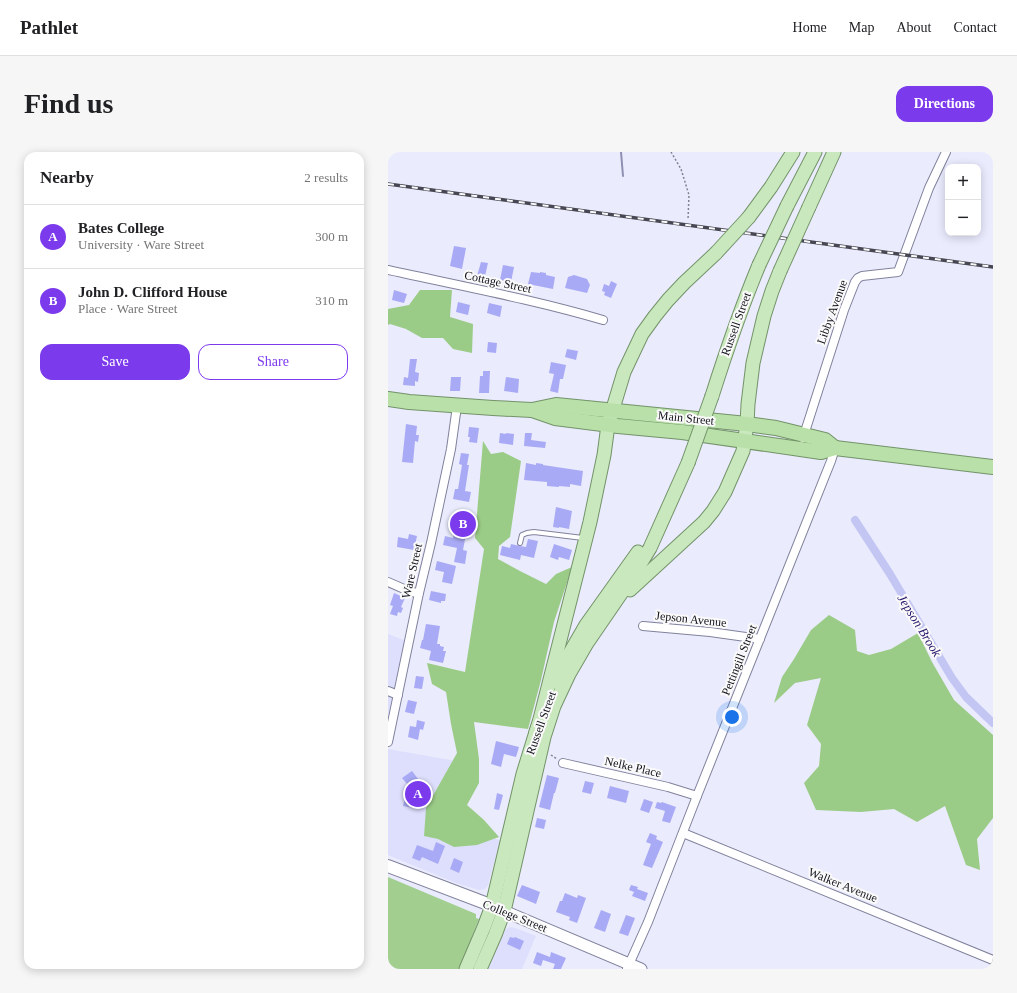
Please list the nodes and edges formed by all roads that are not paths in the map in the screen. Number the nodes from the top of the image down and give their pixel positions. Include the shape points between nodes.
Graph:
1 (793, 152) edge
2 (815, 152) edge
3 (834, 152) edge
4 (946, 152) edge
5 (388, 270) edge
6 (602, 320) dead end
7 (388, 400) edge
8 (457, 406) junction
9 (532, 410) junction
10 (612, 410) junction
11 (748, 424) junction
12 (608, 425) junction
13 (805, 434) junction
14 (745, 441) junction
15 (800, 448) junction
16 (835, 448) junction
17 (993, 467) edge
18 (671, 502) junction
19 (585, 539) junction
20 (520, 543) dead end
21 (388, 582) edge
22 (419, 593) junction
23 (601, 623) junction
24 (643, 626) dead end
25 (760, 639) junction
26 (388, 691) edge
27 (398, 695) junction
28 (536, 732) junction
29 (388, 742) edge
30 (563, 763) road end
31 (697, 796) junction
32 (683, 833) junction
33 (388, 866) edge
34 (498, 908) junction
35 (993, 960) edge
36 (628, 967) edge
37 (466, 969) edge
38 (480, 969) edge
39 (642, 969) edge

1 - 10 main road, bridge via 749,217 716,253 684,282 642,334 624,372
2 - 18 main road, Russell Street, bridge via 759,264 745,298 688,463
3 - 11 main road, bridge via 772,290 753,363
4 - 13 street, Libby Avenue via 929,188 898,272 862,276 855,282
5 - 6 street, Cottage Street via 565,309
7 - 8 highway, Main Street
8 - 9 highway, Main Street
8 - 22 street, Ware Street via 452,449
9 - 10 highway, Main Street via 556,405
9 - 12 highway, Main Street via 555,418
10 - 11 highway, Main Street
10 - 12 main road
11 - 13 highway, Main Street
11 - 14 main road
12 - 14 highway, Main Street
12 - 19 main road via 600,475
13 - 15 street, Libby Avenue
13 - 16 highway, Main Street via 826,440
14 - 15 highway, Main Street
14 - 23 main road via 725,492 713,511 633,587
15 - 16 highway, Main Street via 821,452
16 - 17 highway, Main Street
16 - 25 street, Pettingill Street
18 - 23 main road, Russell Street via 650,548
18 - 28 main road, Russell Street via 586,625 564,663
19 - 20 lane via 534,532 522,535
19 - 28 main road
21 - 22 street
22 - 27 street, Ware Street
23 - 34 main road, Russell Street via 569,674 548,723
24 - 25 street, Jepson Avenue
25 - 31 street, Pettingill Street
26 - 27 street
27 - 29 street, Ware Street
28 - 34 main road, Russell Street via 523,774
30 - 31 street, Nelke Place
31 - 32 street, Pettingill Street
32 - 35 street, Walker Avenue
32 - 36 street, Pettingill Street
33 - 34 main road, College Street
34 - 36 street, College Street
34 - 37 main road, Russell Street via 481,934
34 - 38 main road, Russell Street via 495,935
36 - 39 street, College Street

